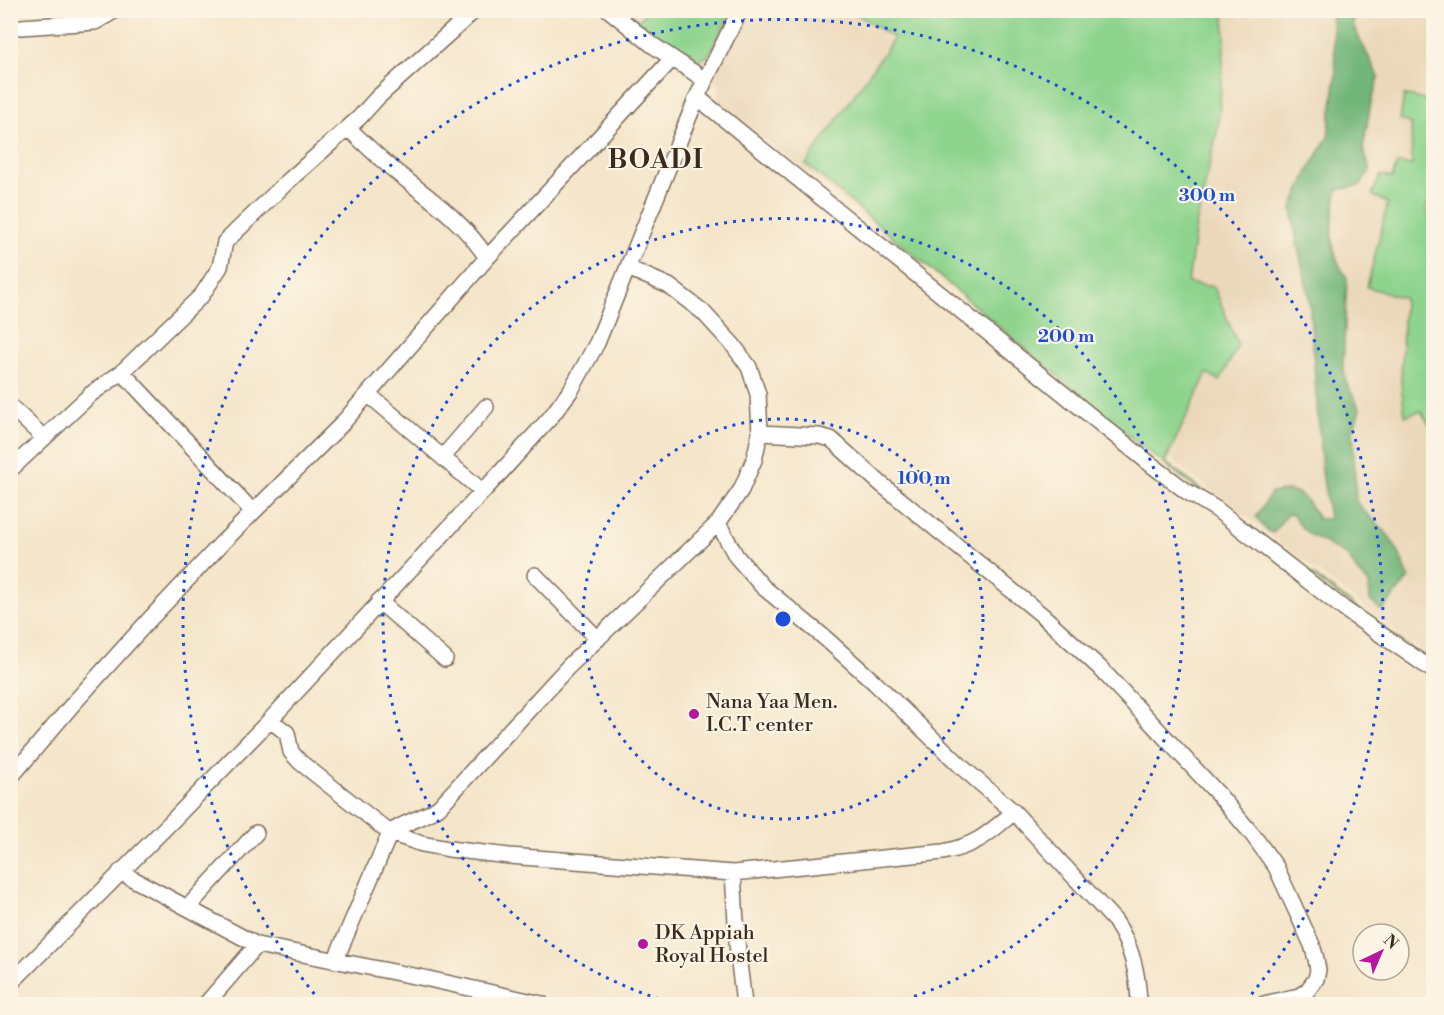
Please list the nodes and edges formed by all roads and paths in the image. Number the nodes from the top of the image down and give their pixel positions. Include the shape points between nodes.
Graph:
1 (116, 10) edge
2 (475, 10) edge
3 (609, 10) edge
4 (740, 10) edge
5 (21, 27) dead end
6 (672, 59) junction
7 (705, 80) junction
8 (697, 97) junction
9 (348, 128) junction
10 (487, 258) junction
11 (628, 268) junction
12 (122, 372) junction
13 (368, 394) junction
14 (10, 406) edge
15 (486, 407) dead end
16 (760, 433) junction
17 (43, 437) junction
18 (443, 457) junction
19 (10, 470) edge
20 (482, 490) junction
21 (253, 512) junction
22 (718, 523) junction
23 (535, 575) dead end
24 (380, 601) junction
25 (598, 639) junction
26 (445, 659) dead end
27 (1434, 670) edge
28 (270, 720) junction
29 (10, 778) edge
30 (1014, 812) junction
31 (390, 833) junction
32 (256, 834) dead end
33 (120, 872) junction
34 (733, 873) junction
35 (188, 907) junction
36 (257, 945) junction
37 (335, 962) junction
38 (10, 984) edge
39 (520, 1003) edge
40 (206, 1005) edge
41 (542, 1005) edge
42 (744, 1005) edge
43 (1139, 1005) edge
44 (1264, 1005) edge

1 - 5 street via 95,22
2 - 9 street
3 - 6 street
4 - 7 street
6 - 7 street
6 - 10 street
7 - 8 street
8 - 11 street
8 - 27 street via 1149,463 1216,509 1344,609
9 - 10 street via 456,220
9 - 12 street via 225,242 220,267 202,295
10 - 13 street
11 - 16 street via 669,286 703,312 733,345 749,367 759,394
11 - 20 street via 597,343 571,390
12 - 17 street
12 - 21 street
13 - 18 street
13 - 21 street
14 - 17 street
15 - 18 street
16 - 22 street via 741,490
16 - 44 street via 831,439 1100,668 1225,802 1276,867 1316,959 1316,979 1306,991
17 - 19 street
18 - 20 street
20 - 24 street
21 - 29 street via 148,620
22 - 25 street
22 - 30 street via 736,556 763,587 825,638
23 - 25 street
24 - 26 street
24 - 28 street
25 - 31 street via 439,807
28 - 31 street via 287,733 291,752 300,762
28 - 33 street
30 - 34 street via 981,840 963,848
30 - 43 street via 1124,934 1136,970
31 - 34 street via 422,844 459,850
31 - 37 street
32 - 35 street
33 - 35 street
33 - 38 street
34 - 42 street
35 - 36 street
36 - 37 street
36 - 40 street
37 - 39 street via 424,978
39 - 41 street

